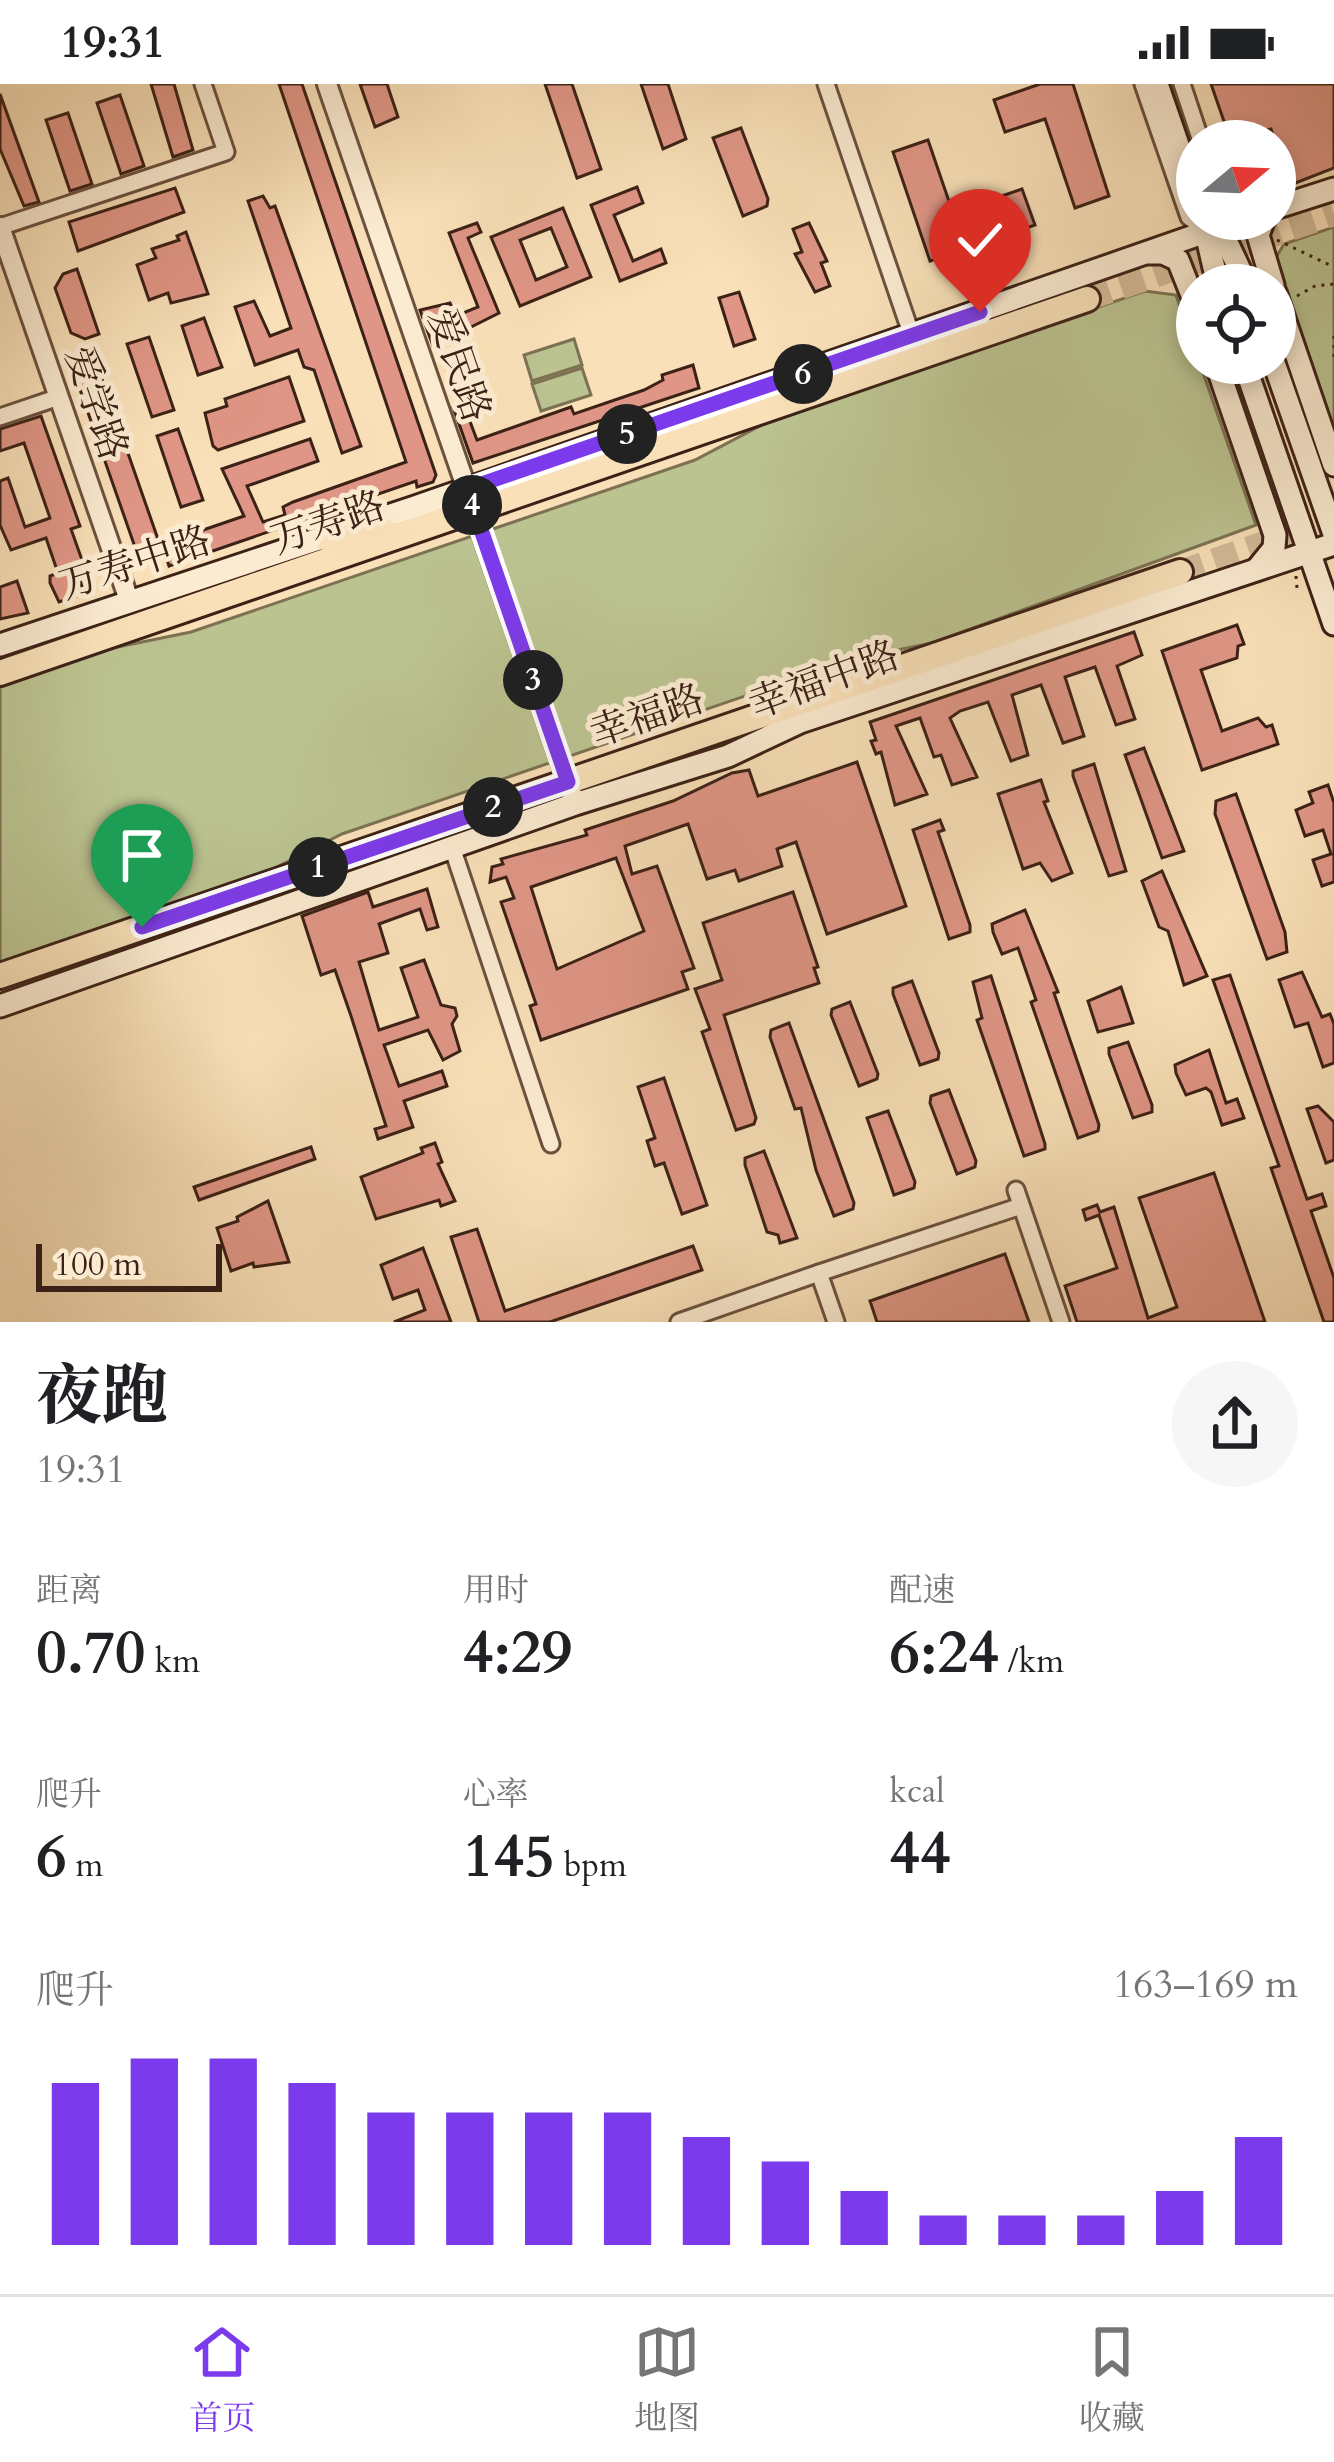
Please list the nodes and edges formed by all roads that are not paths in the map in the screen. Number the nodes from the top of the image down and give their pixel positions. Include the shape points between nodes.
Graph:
1 (203, 84) edge
2 (327, 84) edge
3 (826, 84) edge
4 (1143, 84) edge
5 (1157, 84) edge
6 (1170, 84) edge
7 (1182, 84) edge
8 (1182, 120) edge
9 (1194, 120) edge
10 (1176, 139) edge
11 (1176, 179) edge
12 (1334, 189) edge
13 (1296, 207) edge
14 (0, 227) edge
15 (1176, 240) edge
16 (4, 253) edge
17 (1147, 253) junction
18 (1180, 264) edge
19 (1087, 299) tunnel mouth
20 (912, 336) junction
21 (1296, 344) edge
22 (1223, 384) edge
23 (1251, 384) edge
24 (1281, 384) edge
25 (59, 397) junction
26 (0, 417) edge
27 (1334, 465) edge
28 (471, 500) junction
29 (435, 524) junction
30 (1334, 534) edge
31 (325, 538) junction
32 (1334, 544) edge
33 (1309, 554) junction
34 (1180, 572) tunnel mouth
35 (1252, 573) junction
36 (129, 600) junction
37 (1334, 624) edge
38 (0, 645) edge
39 (0, 673) edge
40 (572, 793) junction
41 (452, 847) junction
42 (0, 976) edge
43 (0, 1006) edge
44 (551, 1144) dead end
45 (819, 1273) junction
46 (679, 1322) edge
47 (836, 1322) edge
48 (1061, 1322) edge

1 - 14 street via 226,152
2 - 28 street, 爱民路
3 - 20 street
4 - 11 street
5 - 10 main road
6 - 8 main road
7 - 9 street
12 - 13 main road
14 - 16 street, 爱学路
15 - 17 main road, 万寿中路
16 - 25 street, 爱学路
17 - 18 main road
17 - 20 main road, 万寿中路
19 - 28 main road, 万寿路
20 - 28 main road, 万寿中路
21 - 27 main road
22 - 35 main road via 1275,536
23 - 33 main road
24 - 30 main road
25 - 26 street
25 - 36 street, 爱学路
28 - 29 main road, 万寿路
28 - 31 main road, 万寿中路
28 - 40 street, 爱民路
29 - 31 main road
29 - 39 main road, 万寿路
31 - 36 main road, 万寿中路
32 - 33 main road, 幸福中路
33 - 35 main road, 幸福中路
33 - 37 main road
34 - 40 main road, 幸福路
35 - 40 main road, 幸福中路 via 800,722 728,756
36 - 38 main road, 万寿中路
40 - 41 main road, 幸福中路
40 - 42 main road, 幸福路
41 - 43 main road, 幸福中路
41 - 44 street
45 - 46 street
45 - 47 street
45 - 48 street via 1019,1198

